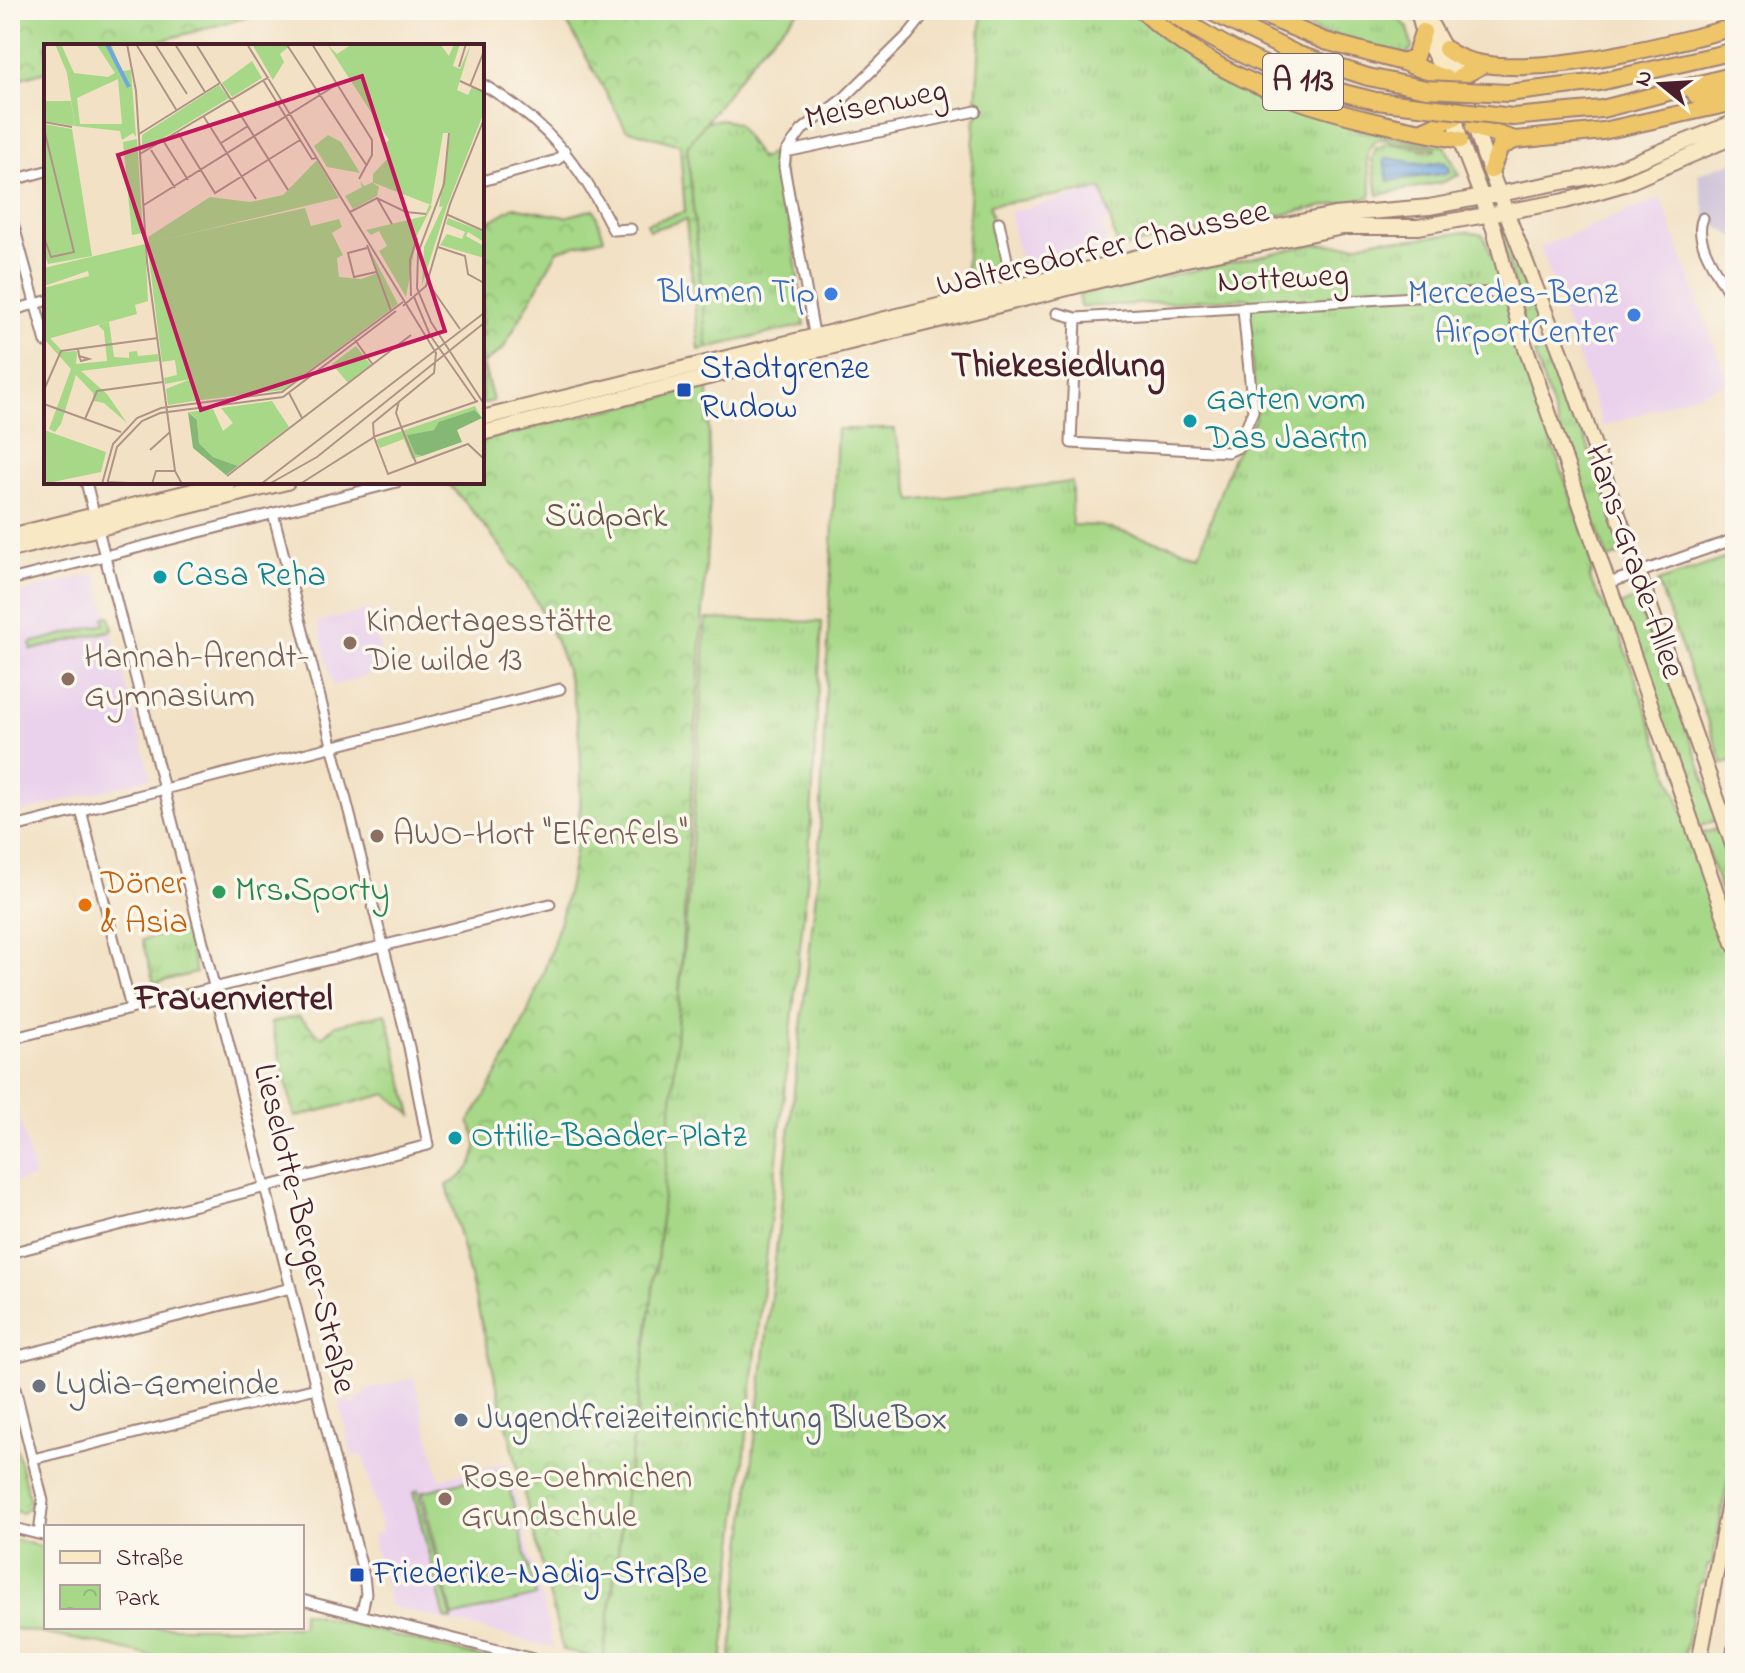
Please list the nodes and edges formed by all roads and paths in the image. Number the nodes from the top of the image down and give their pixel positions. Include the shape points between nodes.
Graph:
1 (928, 10) edge
2 (1142, 10) edge
3 (1167, 10) edge
4 (1208, 10) edge
5 (1252, 10) edge
6 (1418, 17) edge
7 (1735, 27) edge
8 (1735, 35) edge
9 (1446, 49) junction
10 (1735, 51) edge
11 (1403, 62) junction
12 (1481, 66) junction
13 (1662, 69) junction
14 (1735, 75) edge
15 (484, 85) edge
16 (1457, 87) junction
17 (1735, 89) edge
18 (1658, 97) junction
19 (1735, 102) edge
20 (976, 111) dead end
21 (1455, 117) junction
22 (1735, 122) edge
23 (1474, 127) junction
24 (1416, 132) junction
25 (1735, 136) edge
26 (1460, 140) junction
27 (1515, 140) junction
28 (565, 151) junction
29 (786, 152) junction
30 (1491, 170) junction
31 (44, 172) edge
32 (484, 180) edge
33 (10, 181) edge
34 (1499, 193) junction
35 (1479, 196) junction
36 (10, 212) edge
37 (1508, 212) junction
38 (1489, 215) junction
39 (1703, 218) dead end
40 (999, 222) dead end
41 (631, 229) dead end
42 (1512, 291) junction
43 (1014, 293) junction
44 (44, 302) edge
45 (35, 304) junction
46 (1735, 305) edge
47 (1243, 309) junction
48 (10, 311) edge
49 (1058, 313) dead end
50 (1076, 318) junction
51 (44, 335) edge
52 (816, 343) junction
53 (484, 418) edge
54 (484, 432) edge
55 (87, 484) edge
56 (222, 484) edge
57 (278, 484) edge
58 (389, 484) edge
59 (273, 513) junction
60 (97, 522) junction
61 (10, 536) edge
62 (1735, 539) edge
63 (10, 550) edge
64 (107, 555) junction
65 (1638, 572) junction
66 (10, 580) edge
67 (1609, 583) junction
68 (560, 689) dead end
69 (333, 746) junction
70 (165, 788) junction
71 (81, 810) junction
72 (10, 828) edge
73 (1735, 851) edge
74 (550, 904) dead end
75 (1735, 946) edge
76 (383, 947) junction
77 (215, 987) junction
78 (131, 1008) junction
79 (10, 1039) edge
80 (266, 1188) junction
81 (10, 1253) edge
82 (291, 1288) junction
83 (10, 1358) edge
84 (10, 1368) edge
85 (316, 1388) junction
86 (33, 1459) junction
87 (1735, 1471) edge
88 (10, 1527) edge
89 (42, 1535) edge
90 (304, 1601) edge
91 (361, 1615) junction
92 (1735, 1649) edge
93 (549, 1663) edge
94 (1699, 1663) edge
95 (1732, 1663) edge

1 - 29 street via 845,97 802,130
2 - 24 highway via 1168,35 1234,76 1342,117
3 - 18 highway, A 113, bridge via 1291,79 1376,101 1513,117
4 - 13 highway, A 113, bridge via 1296,54 1368,77 1476,93 1539,90
5 - 11 highway via 1325,41
6 - 9 main road via 1432,26
6 - 11 highway via 1415,57
6 - 16 main road
7 - 12 highway via 1603,57
8 - 13 highway via 1676,56
9 - 12 highway
9 - 16 main road
10 - 13 highway, A 113
11 - 16 highway
12 - 16 highway
14 - 18 highway, A 113
15 - 28 street via 509,100
16 - 21 main road
16 - 21 main road, Hans-Grade-Allee
16 - 23 main road, Hans-Grade-Allee
17 - 18 highway
19 - 27 highway via 1603,131
20 - 29 street, Meisenweg
21 - 23 main road
21 - 24 highway
21 - 26 main road, Hans-Grade-Allee
22 - 34 main road, Waltersdorfer Chaussee via 1604,174
23 - 27 highway
23 - 30 main road, Hans-Grade-Allee
24 - 26 highway
25 - 37 main road, Waltersdorfer Chaussee via 1624,184
26 - 35 main road, Hans-Grade-Allee
27 - 30 highway via 1500,147
28 - 32 street via 557,160
28 - 41 street via 593,188 613,230
29 - 52 street via 784,167
30 - 34 main road, Hans-Grade-Allee
31 - 33 street
34 - 35 main road, Waltersdorfer Chaussee
34 - 37 main road, Hans-Grade-Allee
35 - 38 main road, Hans-Grade-Allee
35 - 43 main road, Waltersdorfer Chaussee via 1429,207 1334,215
36 - 45 street
37 - 38 main road, Waltersdorfer Chaussee
37 - 65 main road, Hans-Grade-Allee
38 - 42 main road, Hans-Grade-Allee
38 - 43 main road, Waltersdorfer Chaussee via 1418,227 1343,227
39 - 46 street via 1702,240
40 - 43 street
42 - 47 street, Notteweg
42 - 67 main road, Hans-Grade-Allee via 1522,337
43 - 52 main road, Waltersdorfer Chaussee
44 - 45 street
45 - 48 street
45 - 51 street
47 - 50 street, Notteweg
47 - 50 street via 1253,411 1233,451 1071,443
49 - 50 street, Notteweg
52 - 53 main road, Waltersdorfer Chaussee
52 - 54 main road, Waltersdorfer Chaussee
55 - 60 street, Lieselotte-Berger-Straße
56 - 60 main road
57 - 60 main road
58 - 59 street
59 - 64 street
59 - 69 street
60 - 61 main road
60 - 63 main road
60 - 64 street, Lieselotte-Berger-Straße
62 - 65 street
64 - 66 street
64 - 70 street, Lieselotte-Berger-Straße
65 - 67 street
65 - 73 main road, Hans-Grade-Allee
67 - 75 main road, Hans-Grade-Allee
68 - 69 street
69 - 70 street
69 - 76 street
70 - 71 street
70 - 77 street, Lieselotte-Berger-Straße
71 - 72 street
71 - 78 street
74 - 76 street
76 - 77 street
76 - 80 street via 428,1145
77 - 78 street
77 - 80 street, Lieselotte-Berger-Straße
78 - 79 street
80 - 81 street
80 - 82 street, Lieselotte-Berger-Straße
82 - 83 street
82 - 85 street, Lieselotte-Berger-Straße
84 - 86 street
85 - 86 street
85 - 91 street, Lieselotte-Berger-Straße via 364,1576
86 - 89 street via 44,1505
87 - 94 main road
88 - 89 street
90 - 91 street
91 - 93 street
92 - 95 main road

